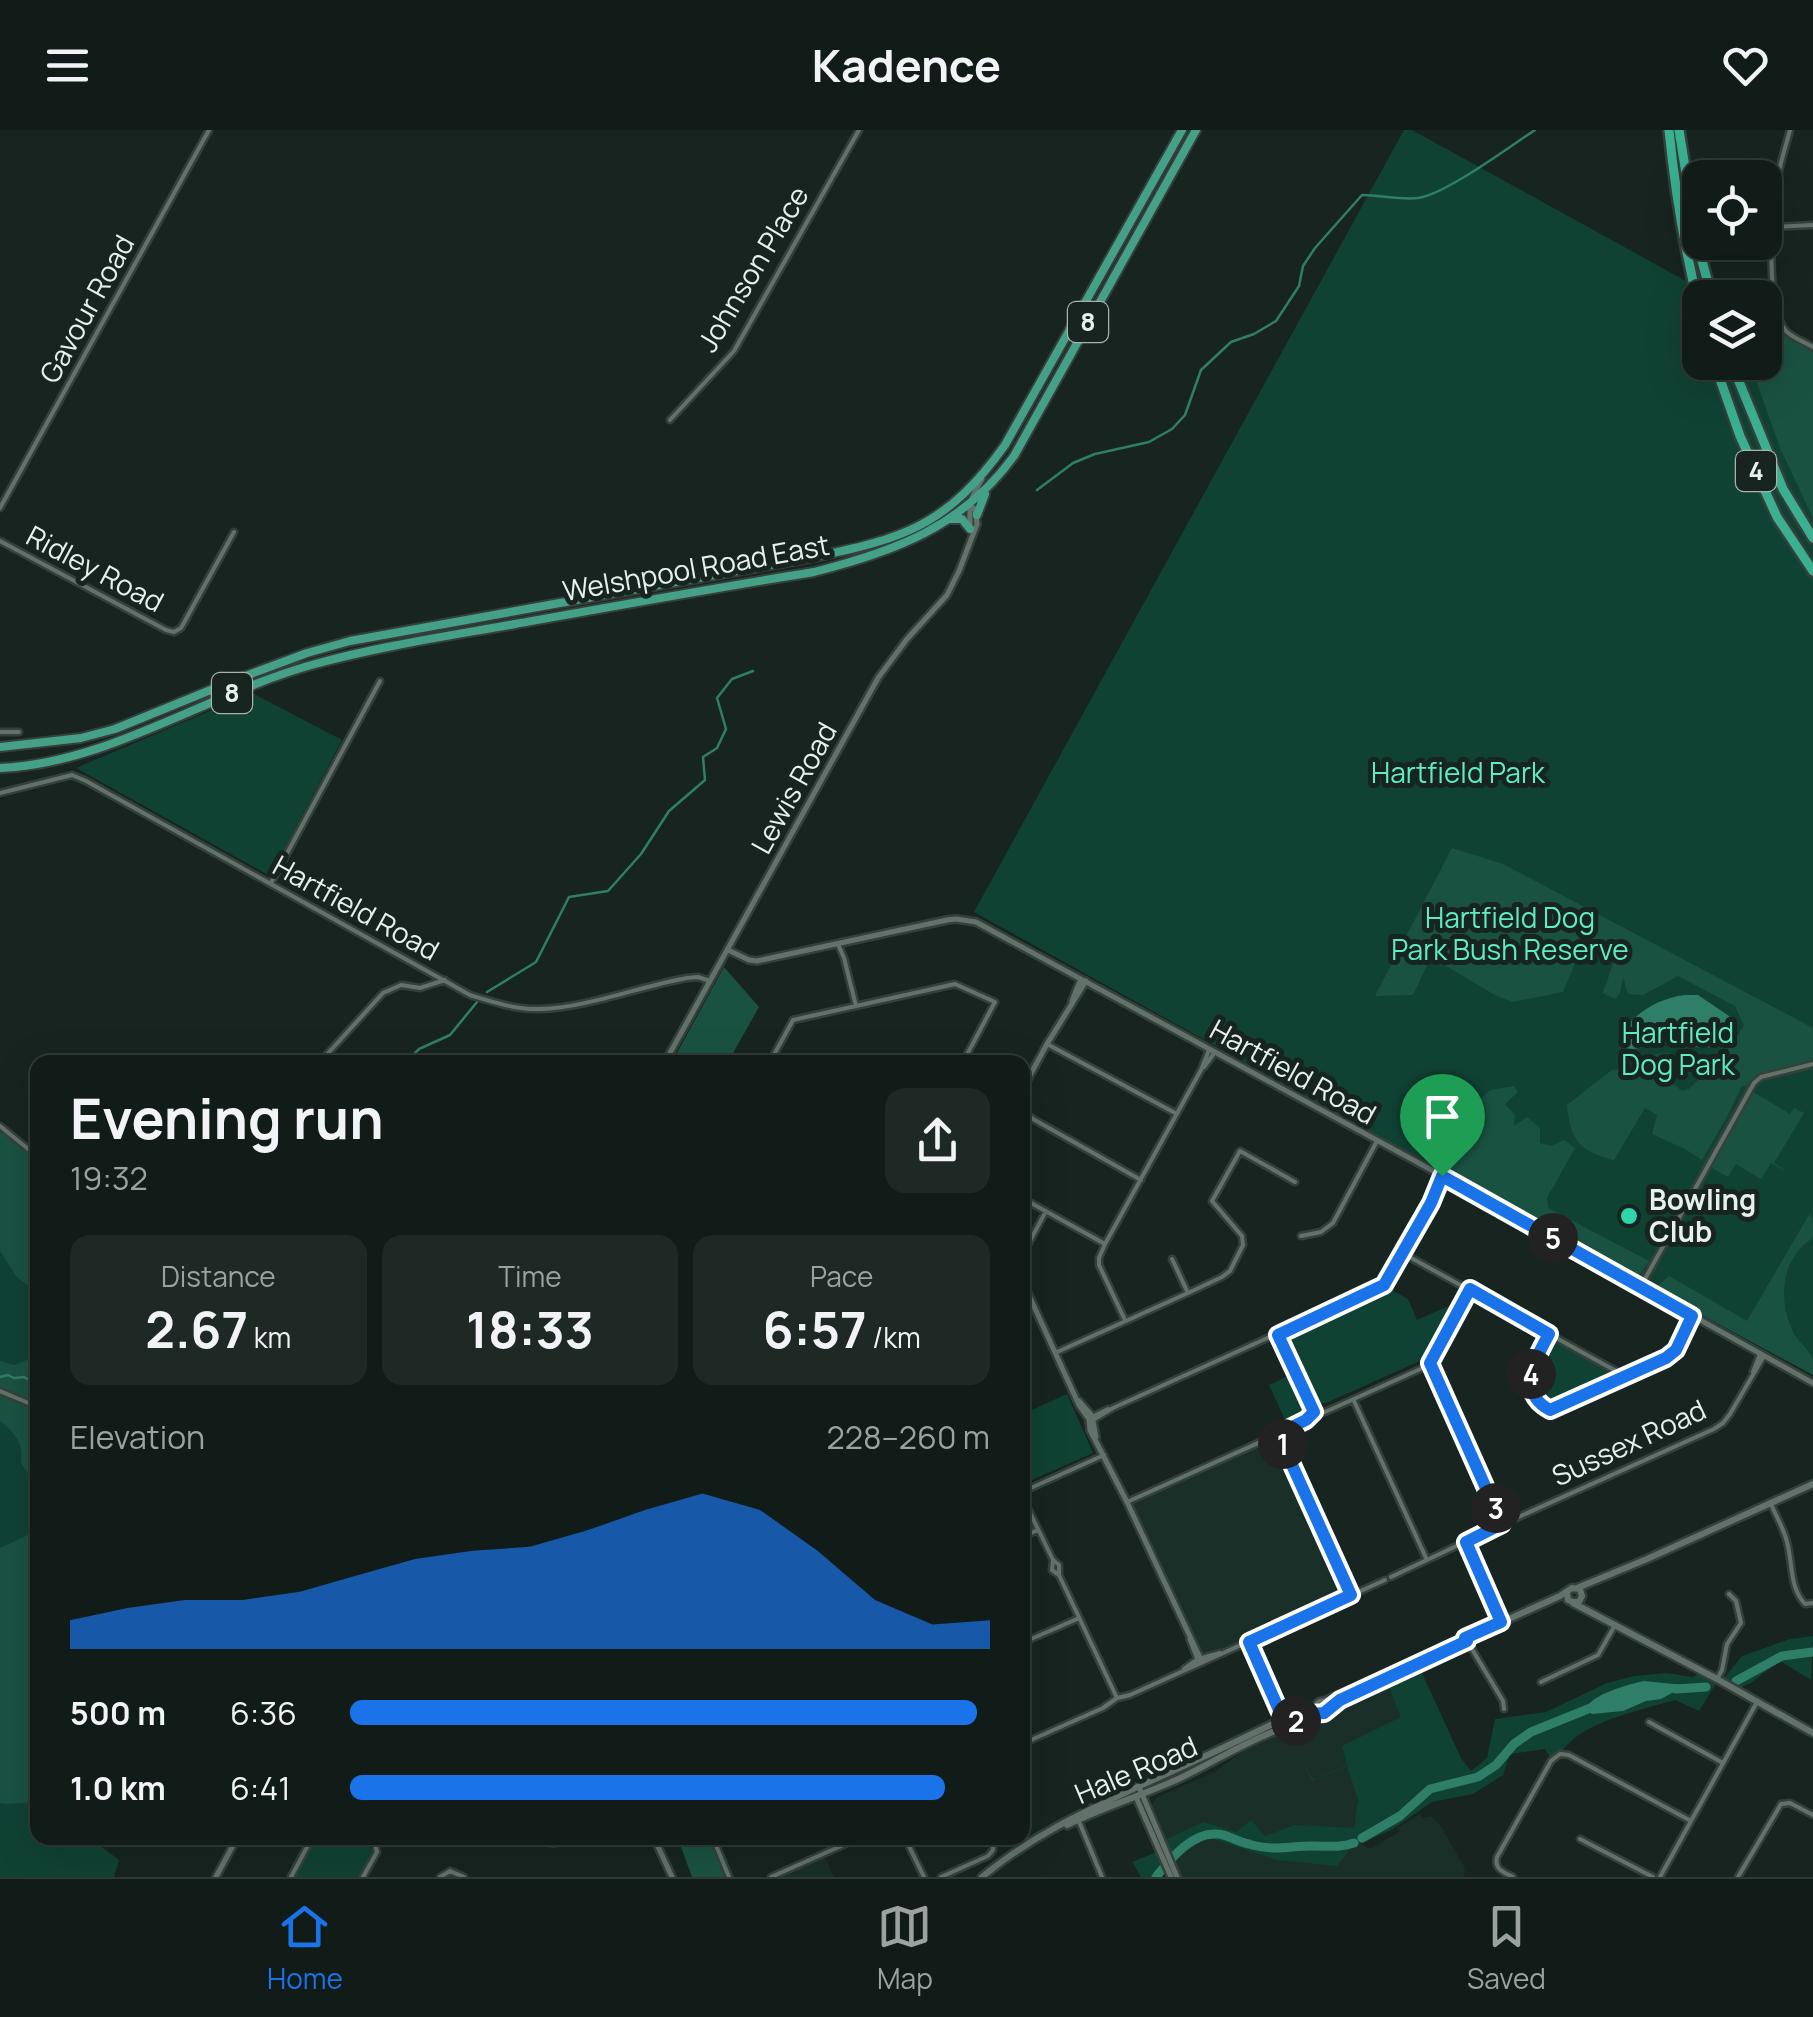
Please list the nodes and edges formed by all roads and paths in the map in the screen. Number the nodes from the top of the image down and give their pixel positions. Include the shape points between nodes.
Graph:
1 (209, 130) edge
2 (859, 130) edge
3 (1182, 130) edge
4 (1196, 130) edge
5 (1668, 130) edge
6 (1679, 130) edge
7 (1790, 130) edge
8 (1782, 163) edge
9 (1813, 225) edge
10 (1782, 227) edge
11 (1773, 260) edge
12 (1692, 280) edge
13 (1707, 280) edge
14 (1813, 347) edge
15 (1720, 380) edge
16 (1739, 380) edge
17 (670, 420) dead end
18 (983, 475) junction
19 (990, 486) junction
20 (969, 505) junction
21 (0, 508) edge
22 (977, 514) junction
23 (938, 516) junction
24 (950, 519) junction
25 (970, 529) junction
26 (234, 532) dead end
27 (1813, 538) edge
28 (0, 540) edge
29 (969, 542) junction
30 (1813, 572) edge
31 (624, 591) junction
32 (626, 604) junction
33 (380, 681) dead end
34 (0, 732) edge
35 (20, 732) dead end
36 (0, 747) edge
37 (0, 768) edge
38 (0, 793) edge
39 (271, 883) junction
40 (841, 943) junction
41 (728, 950) junction
42 (1084, 979) junction
43 (446, 980) junction
44 (710, 981) junction
45 (856, 1006) junction
46 (1047, 1044) junction
47 (1213, 1051) junction
48 (326, 1055) edge
49 (670, 1055) edge
50 (774, 1055) edge
51 (966, 1055) edge
52 (1813, 1064) edge
53 (1030, 1077) edge
54 (1177, 1114) junction
55 (1030, 1117) edge
56 (0, 1126) edge
57 (1377, 1141) junction
58 (30, 1150) edge
59 (1444, 1177) junction
60 (1141, 1180) junction
61 (1295, 1182) dead end
62 (1030, 1202) edge
63 (1046, 1211) junction
64 (1300, 1236) dead end
65 (1030, 1241) edge
66 (1105, 1244) junction
67 (1404, 1254) junction
68 (1172, 1259) dead end
69 (1640, 1287) junction
70 (1470, 1289) junction
71 (1188, 1294) junction
72 (1030, 1296) edge
73 (1694, 1317) junction
74 (1124, 1320) junction
75 (1549, 1334) junction
76 (1278, 1335) junction
77 (1057, 1352) junction
78 (1762, 1355) junction
79 (1430, 1363) junction
80 (1620, 1378) junction
81 (1813, 1383) edge
82 (0, 1390) edge
83 (1354, 1400) junction
84 (30, 1403) edge
85 (1314, 1412) junction
86 (1091, 1418) junction
87 (1278, 1434) junction
88 (1104, 1455) junction
89 (1813, 1484) edge
90 (1030, 1490) edge
91 (1127, 1502) junction
92 (1770, 1504) junction
93 (1030, 1512) edge
94 (1502, 1524) junction
95 (1038, 1530) junction
96 (1030, 1534) edge
97 (1466, 1542) junction
98 (1426, 1560) junction
99 (1580, 1592) junction
100 (1729, 1594) dead end
101 (1351, 1595) junction
102 (1570, 1598) junction
103 (1813, 1602) edge
104 (1588, 1610) junction
105 (1079, 1618) junction
106 (1502, 1623) junction
107 (1615, 1626) junction
108 (1030, 1640) edge
109 (1466, 1640) junction
110 (1249, 1642) junction
111 (1200, 1659) junction
112 (1717, 1679) junction
113 (1541, 1682) dead end
114 (1117, 1698) junction
115 (1757, 1702) junction
116 (1504, 1709) dead end
117 (1283, 1717) junction
118 (1648, 1722) dead end
119 (1813, 1734) edge
120 (1030, 1740) edge
121 (1722, 1764) junction
122 (1138, 1792) junction
123 (1783, 1795) dead end
124 (1786, 1802) junction
125 (1813, 1816) edge
126 (1077, 1817) junction
127 (1691, 1821) junction
128 (1580, 1839) dead end
129 (1030, 1844) edge
130 (233, 1845) edge
131 (308, 1845) edge
132 (375, 1845) edge
133 (657, 1845) edge
134 (715, 1845) edge
135 (843, 1845) edge
136 (908, 1845) edge
137 (993, 1845) edge
138 (1029, 1845) edge
139 (216, 1877) edge
140 (291, 1877) edge
141 (364, 1877) edge
142 (440, 1877) edge
143 (464, 1877) edge
144 (672, 1877) edge
145 (729, 1877) edge
146 (771, 1877) edge
147 (924, 1877) edge
148 (941, 1877) edge
149 (982, 1877) edge
150 (1102, 1877) edge
151 (1174, 1877) edge
152 (1513, 1877) edge
153 (1652, 1877) edge
154 (1660, 1877) edge
155 (1738, 1877) edge

1 - 21 street, Gavour Road
2 - 17 street, Johnson Place via 734,351
3 - 18 main road, Welshpool Road East / 8
4 - 19 main road, Welshpool Road East / 8 via 1034,423
5 - 12 highway
6 - 13 highway
7 - 8 street
9 - 10 street
11 - 14 street via 1783,327
15 - 30 highway, 4 via 1778,517
16 - 27 highway, 4 via 1784,489
18 - 20 street, Lewis Road
18 - 23 main road, Welshpool Road East / 8
19 - 20 main road, Welshpool Road East / 8
19 - 22 main road
20 - 22 street
20 - 23 street
20 - 24 main road, Welshpool Road East / 8
20 - 25 street, Lewis Road
22 - 29 street, Lewis Road
23 - 31 main road, Welshpool Road East / 8 via 850,550
24 - 25 main road via 962,519
24 - 32 main road, Welshpool Road East / 8 via 860,560
25 - 29 street, Lewis Road
26 - 28 street, Ridley Road via 174,632
29 - 41 street, Lewis Road via 947,595 878,678
31 - 32 main road
31 - 36 main road, Welshpool Road East / 8 via 350,640 115,728
32 - 37 main road, Welshpool Road East / 8 via 311,665 87,751
33 - 39 street
34 - 35 street
38 - 39 street, Hartfield Road via 72,776
39 - 43 street, Hartfield Road
40 - 41 street, Hartfield Road via 758,961
40 - 42 street, Hartfield Road via 970,920
40 - 45 street
41 - 44 street, Lewis Road
42 - 46 street
42 - 47 street, Hartfield Road
43 - 44 street, Hartfield Road via 470,995 538,1010 688,978
43 - 48 street via 383,992
44 - 49 street, Lewis Road
45 - 50 street via 794,1020
45 - 51 street via 955,984 995,1002
46 - 53 street
46 - 54 street
47 - 54 street
47 - 57 street, Hartfield Road
52 - 69 street via 1754,1082
54 - 60 street
55 - 60 street
56 - 58 street
57 - 59 street, Hartfield Road
57 - 64 street via 1333,1223
59 - 67 street
59 - 69 street, Hartfield Road
60 - 66 street
61 - 71 street via 1240,1151 1212,1201 1242,1236 1239,1255 1230,1271
62 - 63 street
63 - 65 street
63 - 66 street
66 - 74 street via 1099,1264
67 - 70 street
67 - 76 street via 1377,1290
68 - 71 street
69 - 73 street, Hartfield Road
70 - 75 street
70 - 79 street
71 - 74 street
72 - 77 street
73 - 78 street, Hartfield Road
73 - 80 street via 1676,1350
74 - 77 street
75 - 80 street
75 - 80 street via 1531,1374 1544,1407
76 - 85 street
76 - 86 street
77 - 86 street via 1079,1406
78 - 81 street, Hartfield Road
78 - 94 street, Sussex Road via 1714,1430
79 - 83 street
79 - 94 street
82 - 84 street
83 - 85 street
83 - 98 street
85 - 87 street
86 - 88 street
87 - 91 street
87 - 101 street
88 - 90 street
88 - 91 street
89 - 92 main road
91 - 111 street
92 - 99 main road
92 - 103 street via 1787,1541 1800,1599
93 - 95 street
94 - 97 street, Sussex Road
95 - 96 street
95 - 105 street
97 - 98 street, Sussex Road
97 - 106 street
98 - 101 street, Sussex Road
99 - 102 main road via 1572,1588
99 - 102 main road via 1579,1602
99 - 104 main road
100 - 112 street via 1741,1626 1727,1644
101 - 110 street, Sussex Road
102 - 104 main road
102 - 106 main road, Hale Road
104 - 107 main road
105 - 108 street
105 - 114 street
106 - 109 main road, Hale Road
107 - 112 main road
107 - 113 street via 1598,1654
109 - 116 street
109 - 117 main road, Hale Road via 1321,1707
110 - 111 street, Sussex Road
110 - 117 street
111 - 114 street, Sussex Road
112 - 115 main road
114 - 120 street, Sussex Road
115 - 119 main road
115 - 121 street
117 - 122 main road, Hale Road via 1228,1754
118 - 121 street
121 - 127 street
122 - 126 main road, Hale Road
122 - 151 street
122 - 151 street
123 - 124 street
124 - 125 street
124 - 155 street
126 - 129 main road, Hale Road
126 - 150 street
127 - 152 street via 1560,1754 1498,1857 1498,1868
127 - 154 street
128 - 153 street
130 - 139 street
131 - 140 street
132 - 141 street
133 - 144 street
134 - 145 street
135 - 146 street
136 - 147 street
137 - 148 street via 988,1856
138 - 149 main road, Hale Road
142 - 143 street via 450,1871

